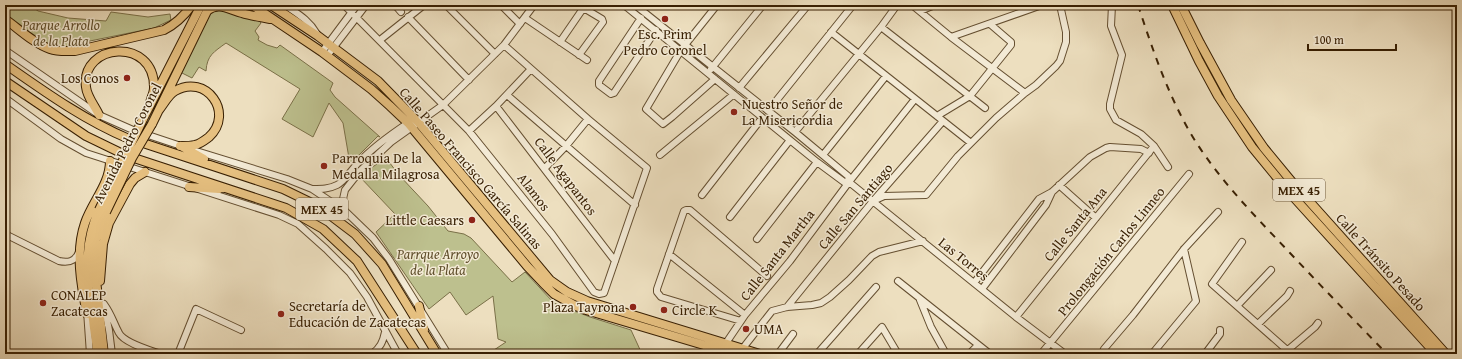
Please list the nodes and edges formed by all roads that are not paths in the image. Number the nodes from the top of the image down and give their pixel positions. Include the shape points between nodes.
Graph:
1 (192, 5) edge
2 (201, 5) edge
3 (252, 5) edge
4 (265, 5) edge
5 (271, 5) edge
6 (285, 5) edge
7 (344, 5) edge
8 (357, 5) edge
9 (366, 5) edge
10 (395, 5) edge
11 (424, 5) edge
12 (446, 5) edge
13 (501, 5) edge
14 (534, 5) edge
15 (624, 5) edge
16 (635, 5) edge
17 (717, 5) edge
18 (763, 5) edge
19 (853, 5) edge
20 (897, 5) edge
21 (912, 5) edge
22 (935, 5) edge
23 (1042, 5) edge
24 (1060, 5) edge
25 (1112, 5) edge
26 (1172, 5) edge
27 (1182, 5) edge
28 (208, 8) edge
29 (806, 8) edge
30 (920, 11) junction
31 (401, 12) dead end
32 (286, 15) junction
33 (354, 15) junction
34 (408, 17) junction
35 (525, 18) junction
36 (641, 18) junction
37 (5, 19) edge
38 (274, 20) junction
39 (520, 24) junction
40 (990, 24) junction
41 (881, 27) junction
42 (656, 30) junction
43 (831, 32) junction
44 (318, 36) junction
45 (951, 37) junction
46 (380, 40) junction
47 (560, 42) junction
48 (686, 44) junction
49 (331, 45) junction
50 (504, 45) junction
51 (5, 50) edge
52 (681, 50) junction
53 (324, 54) junction
54 (495, 54) junction
55 (859, 54) junction
56 (579, 55) junction
57 (587, 60) dead end
58 (5, 64) edge
59 (713, 66) junction
60 (992, 68) junction
61 (531, 69) junction
62 (708, 72) junction
63 (886, 76) junction
64 (715, 79) junction
65 (469, 80) junction
66 (5, 81) edge
67 (739, 88) junction
68 (1025, 92) junction
69 (507, 95) junction
70 (733, 95) junction
71 (970, 96) junction
72 (5, 98) edge
73 (915, 99) junction
74 (755, 100) junction
75 (150, 103) junction
76 (443, 105) junction
77 (496, 106) junction
78 (749, 108) junction
79 (985, 108) dead end
80 (159, 110) junction
81 (768, 111) junction
82 (99, 115) junction
83 (937, 116) junction
84 (762, 118) junction
85 (588, 119) junction
86 (943, 121) junction
87 (783, 123) junction
88 (413, 124) junction
89 (777, 130) junction
90 (469, 131) junction
91 (795, 132) junction
92 (130, 138) dead end
93 (790, 140) junction
94 (971, 143) junction
95 (146, 144) dead end
96 (180, 146) junction
97 (376, 146) junction
98 (566, 146) junction
99 (1154, 146) junction
100 (380, 151) junction
101 (121, 153) dead end
102 (1148, 153) junction
103 (660, 155) dead end
104 (823, 155) junction
105 (137, 159) dead end
106 (110, 161) junction
107 (817, 162) junction
108 (1168, 167) dead end
109 (218, 168) junction
110 (545, 168) junction
111 (110, 172) junction
112 (145, 172) junction
113 (1189, 174) dead end
114 (131, 182) junction
115 (849, 182) junction
116 (1060, 186) junction
117 (189, 187) junction
118 (312, 189) junction
119 (1052, 192) junction
120 (244, 193) junction
121 (702, 195) dead end
122 (873, 201) junction
123 (635, 205) junction
124 (341, 208) junction
125 (102, 211) junction
126 (1218, 212) dead end
127 (730, 217) dead end
128 (1096, 218) junction
129 (5, 234) edge
130 (757, 239) dead end
131 (923, 241) junction
132 (1242, 242) dead end
133 (80, 249) junction
134 (1184, 249) junction
135 (670, 254) junction
136 (616, 261) junction
137 (1271, 270) dead end
138 (767, 276) dead end
139 (898, 281) dead end
140 (974, 283) junction
141 (876, 287) dead end
142 (982, 289) junction
143 (1290, 291) dead end
144 (97, 298) junction
145 (919, 299) junction
146 (418, 306) junction
147 (1237, 306) junction
148 (787, 307) junction
149 (87, 314) junction
150 (745, 315) junction
151 (1016, 317) junction
152 (741, 321) junction
153 (1318, 323) dead end
154 (1258, 324) junction
155 (241, 330) dead end
156 (1220, 330) dead end
157 (386, 332) junction
158 (793, 334) dead end
159 (684, 335) junction
160 (426, 336) junction
161 (1051, 343) junction
162 (978, 344) junction
163 (724, 347) junction
164 (742, 348) junction
165 (1104, 349) dead end
166 (1285, 352) edge
167 (90, 354) edge
168 (97, 354) edge
169 (104, 354) edge
170 (112, 354) edge
171 (161, 354) edge
172 (178, 354) edge
173 (372, 354) edge
174 (398, 354) edge
175 (417, 354) edge
176 (437, 354) edge
177 (448, 354) edge
178 (734, 354) edge
179 (760, 354) edge
180 (778, 354) edge
181 (817, 354) edge
182 (858, 354) edge
183 (898, 354) edge
184 (946, 354) edge
185 (969, 354) edge
186 (990, 354) edge
187 (1042, 354) edge
188 (1065, 354) edge
189 (1152, 354) edge
190 (1205, 354) edge
191 (1436, 354) edge
192 (1446, 354) edge

1 - 37 main road via 182,18 164,30 75,51 50,49
2 - 75 main road, Avenida Pedro Coronel
3 - 38 main road, Calle Paseo Francisco García Salinas
4 - 32 main road
5 - 32 main road, Calle Paseo Francisco García Salinas
6 - 44 street via 306,19
7 - 33 street, Alamos
8 - 33 street
9 - 33 street
10 - 31 street
11 - 34 street
12 - 54 street
13 - 39 street
14 - 35 street
15 - 36 street
16 - 48 street
17 - 48 street
18 - 59 street
19 - 43 street
20 - 41 street
21 - 30 street
22 - 30 street
23 - 40 street
24 - 68 street via 1066,32 1066,42 1060,61 1052,71
25 - 99 street via 1111,26 1122,54 1110,109 1116,120 1141,134
26 - 191 main road, Calle Tránsito Pesado / MEX 45 via 1218,96 1252,147 1288,191
27 - 192 main road, Calle Tránsito Pesado / MEX 45 via 1231,100 1264,148
28 - 38 main road via 222,6
28 - 80 main road, Avenida Pedro Coronel
29 - 67 street
30 - 45 street
32 - 44 main road, Calle Paseo Francisco García Salinas
33 - 46 street, Alamos
33 - 49 street
34 - 46 street
34 - 65 street
35 - 39 street
35 - 47 street
36 - 42 street
36 - 42 street via 599,81 599,85 611,94 614,93
38 - 53 main road, Calle Paseo Francisco García Salinas
39 - 50 street
40 - 45 street
40 - 60 street via 1011,42
41 - 55 street
41 - 71 street
42 - 52 street
43 - 55 street
43 - 81 street
44 - 49 main road, Calle Paseo Francisco García Salinas
45 - 60 street
46 - 76 street, Alamos
47 - 56 street
47 - 56 street via 582,10 587,10 602,19 603,22
48 - 52 street
48 - 59 street
49 - 53 street
49 - 88 main road, Calle Paseo Francisco García Salinas via 378,81
50 - 54 street
50 - 61 street
51 - 82 street
52 - 62 street
52 - 64 street via 646,109 663,124
53 - 88 main road, Calle Paseo Francisco García Salinas
54 - 65 street
55 - 63 street
55 - 91 street
56 - 57 street
58 - 92 main road via 94,122
59 - 62 street
59 - 67 street
60 - 68 street
60 - 71 street
61 - 69 street
61 - 85 street
62 - 64 street
63 - 73 street
63 - 104 street
64 - 70 street
65 - 76 street
66 - 101 main road via 86,136
67 - 74 street
68 - 94 street
69 - 77 street
69 - 98 street
70 - 78 street
70 - 103 street
71 - 79 street
71 - 83 street
72 - 106 street via 74,146
73 - 83 street
73 - 115 street, Calle Santa Martha
74 - 78 street
74 - 81 street
75 - 82 main road via 154,84 148,65 130,53 108,53 92,64 86,82 88,93
75 - 125 main road, Avenida Pedro Coronel, bridge
76 - 88 street
76 - 90 street, Alamos
77 - 90 street
77 - 110 street, Calle Agapantos
78 - 84 street
80 - 96 main road via 175,91 188,87 203,90 217,103 219,116 214,132 196,145
80 - 125 main road, Avenida Pedro Coronel, bridge
81 - 87 street
82 - 96 street
83 - 86 street
84 - 89 street
84 - 121 street
85 - 98 street
85 - 123 street via 647,168
86 - 94 street
86 - 122 street, Calle San Santiago
87 - 89 street
87 - 91 street
88 - 97 street via 394,131
88 - 100 street
88 - 159 main road, Calle Paseo Francisco García Salinas via 550,280 567,292 594,304
88 - 159 main road, Calle Paseo Francisco García Salinas via 527,266 554,294 586,310
89 - 93 street
90 - 136 street, Alamos via 552,234 594,292 604,293
91 - 104 street
93 - 107 street
93 - 127 street
94 - 122 street via 926,195 884,196
95 - 109 main road, MEX 45
96 - 109 main road
96 - 118 street
97 - 100 street
97 - 118 street via 339,184 329,189
98 - 110 street
98 - 123 street
99 - 102 street, Calle Santa Ana
99 - 108 street
100 - 124 street via 345,190
102 - 116 street via 1141,149 1106,148 1090,157
102 - 128 street, Calle Santa Ana
104 - 115 street via 848,176
105 - 120 main road, MEX 45
106 - 111 main road
106 - 112 street
107 - 115 street via 844,182
107 - 130 street
109 - 160 main road, MEX 45 via 290,192 318,206 355,234 382,264
110 - 136 street, Calle Agapantos
111 - 114 main road via 117,172
111 - 133 main road via 85,221
112 - 114 main road
112 - 117 street
113 - 161 street, Prolongación Carlos Linneo
114 - 144 main road via 106,234 101,252
115 - 122 street, Las Torres
115 - 150 street, Calle Santa Martha via 790,261
116 - 119 street
116 - 128 street
117 - 120 main road
117 - 157 street via 279,215 298,224 350,273 367,297
118 - 124 street
119 - 140 street via 1038,199
119 - 142 street via 1046,205
120 - 175 main road, MEX 45 via 286,208 323,229 357,260
122 - 131 street, Las Torres
122 - 148 street, Calle San Santiago
123 - 136 street
124 - 146 street via 373,238
125 - 144 main road, Avenida Pedro Coronel via 92,227 88,247 87,270
126 - 134 street
128 - 151 street, Calle Santa Ana
129 - 133 street via 59,261 72,261
131 - 140 street, Las Torres
131 - 148 street via 872,256 849,280 821,303
132 - 147 street via 1212,284
133 - 149 main road via 82,287
134 - 165 street
134 - 189 street via 1196,301
135 - 138 street via 684,211 690,210
135 - 150 street
135 - 152 street via 657,289 661,297
137 - 147 street
139 - 145 street
140 - 142 street, Las Torres
141 - 181 street
142 - 151 street, Las Torres
143 - 154 street
144 - 149 street, Avenida Pedro Coronel
144 - 168 main road, Avenida Pedro Coronel
144 - 169 main road, Avenida Pedro Coronel
144 - 170 street, Avenida Pedro Coronel via 108,319
144 - 171 street via 111,314 119,334 128,341
145 - 162 street
145 - 184 street
146 - 160 main road
146 - 177 street
147 - 154 street
148 - 164 street via 772,311
149 - 167 street, Avenida Pedro Coronel
150 - 152 street, Calle Santa Martha
151 - 161 street, Las Torres
152 - 163 street, Calle Santa Martha
153 - 166 street
154 - 166 street
155 - 172 street via 196,309
156 - 190 street via 1220,334
157 - 173 street via 378,350
157 - 174 street
158 - 180 street
159 - 163 main road, Calle Paseo Francisco García Salinas
160 - 176 main road, MEX 45
161 - 187 street, Prolongación Carlos Linneo
161 - 188 street, Las Torres
162 - 185 street
162 - 186 street
163 - 164 main road
163 - 178 main road, Calle Paseo Francisco García Salinas
164 - 179 main road
182 - 183 street via 882,326

